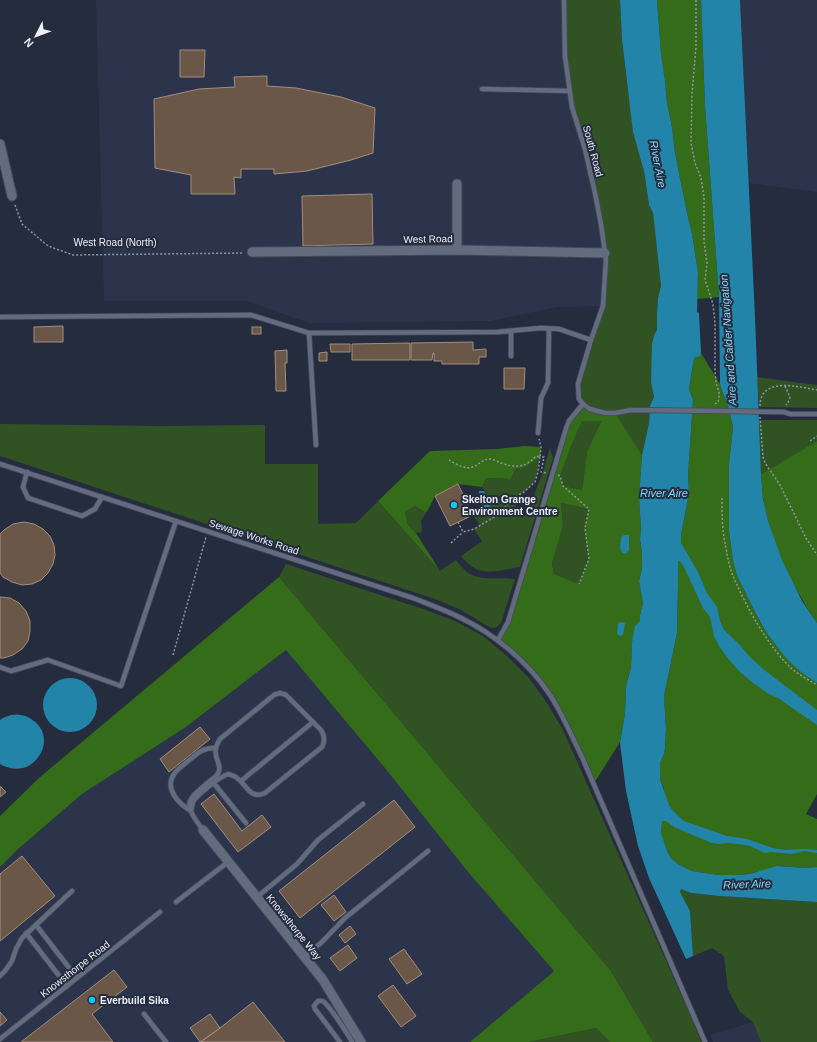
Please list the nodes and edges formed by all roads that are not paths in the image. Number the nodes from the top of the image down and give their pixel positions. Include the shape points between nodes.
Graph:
1 (564, 0) edge
2 (482, 89) dead end
3 (570, 91) junction
4 (0, 144) edge
5 (457, 184) dead end
6 (12, 196) road end
7 (457, 250) junction
8 (252, 252) road end
9 (605, 253) junction
10 (0, 317) edge
11 (550, 329) junction
12 (511, 331) junction
13 (309, 333) junction
14 (591, 340) junction
15 (511, 356) dead end
16 (583, 404) junction
17 (817, 414) edge
18 (538, 433) road end
19 (316, 445) dead end
20 (0, 464) edge
21 (27, 472) junction
22 (102, 497) junction
23 (176, 521) junction
24 (498, 640) junction
25 (0, 667) edge
26 (313, 722) junction
27 (215, 748) junction
28 (241, 781) junction
29 (212, 782) junction
30 (364, 804) dead end
31 (191, 811) junction
32 (246, 823) dead end
33 (203, 830) joint
34 (428, 850) dead end
35 (228, 862) junction
36 (72, 891) dead end
37 (256, 897) junction
38 (176, 902) dead end
39 (160, 912) dead end
40 (36, 925) junction
41 (26, 933) junction
42 (304, 957) junction
43 (0, 976) edge
44 (77, 978) junction
45 (67, 986) junction
46 (144, 1014) dead end
47 (0, 1039) edge
48 (166, 1042) edge
49 (340, 1042) edge
50 (352, 1042) edge
51 (361, 1042) edge
52 (705, 1042) edge

1 - 3 lane, South Road
2 - 3 lane
3 - 9 lane, South Road via 595,193
4 - 6 street
5 - 7 street
7 - 8 street, West Road
7 - 9 street, West Road
9 - 14 lane, South Road via 603,306
10 - 13 lane via 251,315
11 - 12 lane
11 - 14 lane via 559,329
11 - 18 lane via 548,383 541,398
12 - 13 lane
12 - 15 lane
13 - 19 lane
14 - 16 lane, South Road via 578,384 579,399
16 - 17 lane, bridge via 590,410 605,413 631,410
16 - 24 lane via 569,421 566,429 508,622
20 - 21 lane, Sewage Works Road
21 - 22 lane, Sewage Works Road
21 - 22 lane via 23,487 28,498 82,516 95,509
22 - 23 lane, Sewage Works Road
23 - 24 lane, Sewage Works Road via 412,598 461,618
23 - 25 lane via 122,686 48,660 11,671
24 - 52 lane, Sewage Works Road via 524,663 548,692 562,715
26 - 27 lane via 286,695 277,694 220,739
26 - 28 lane
26 - 28 lane via 321,730 324,739 322,747 316,752 265,793 252,793
27 - 29 lane via 215,757 220,767
27 - 31 lane via 198,753 173,775 171,789 183,806
28 - 29 lane via 228,774
29 - 31 lane via 196,798
29 - 32 lane
30 - 37 lane via 318,840 297,864
31 - 33 lane
33 - 35 street, Knowsthorpe Way
34 - 42 lane via 345,918
35 - 37 street, Knowsthorpe Way
35 - 38 lane
36 - 40 lane
37 - 42 street, Knowsthorpe Way
39 - 44 lane, Knowsthorpe Road
40 - 41 lane
40 - 44 lane
41 - 43 lane via 12,961
41 - 45 lane
42 - 51 street, Knowsthorpe Way via 323,980
44 - 45 lane, Knowsthorpe Road
45 - 47 lane, Knowsthorpe Road
46 - 48 lane
49 - 50 lane via 315,1009 318,1001 325,1003

